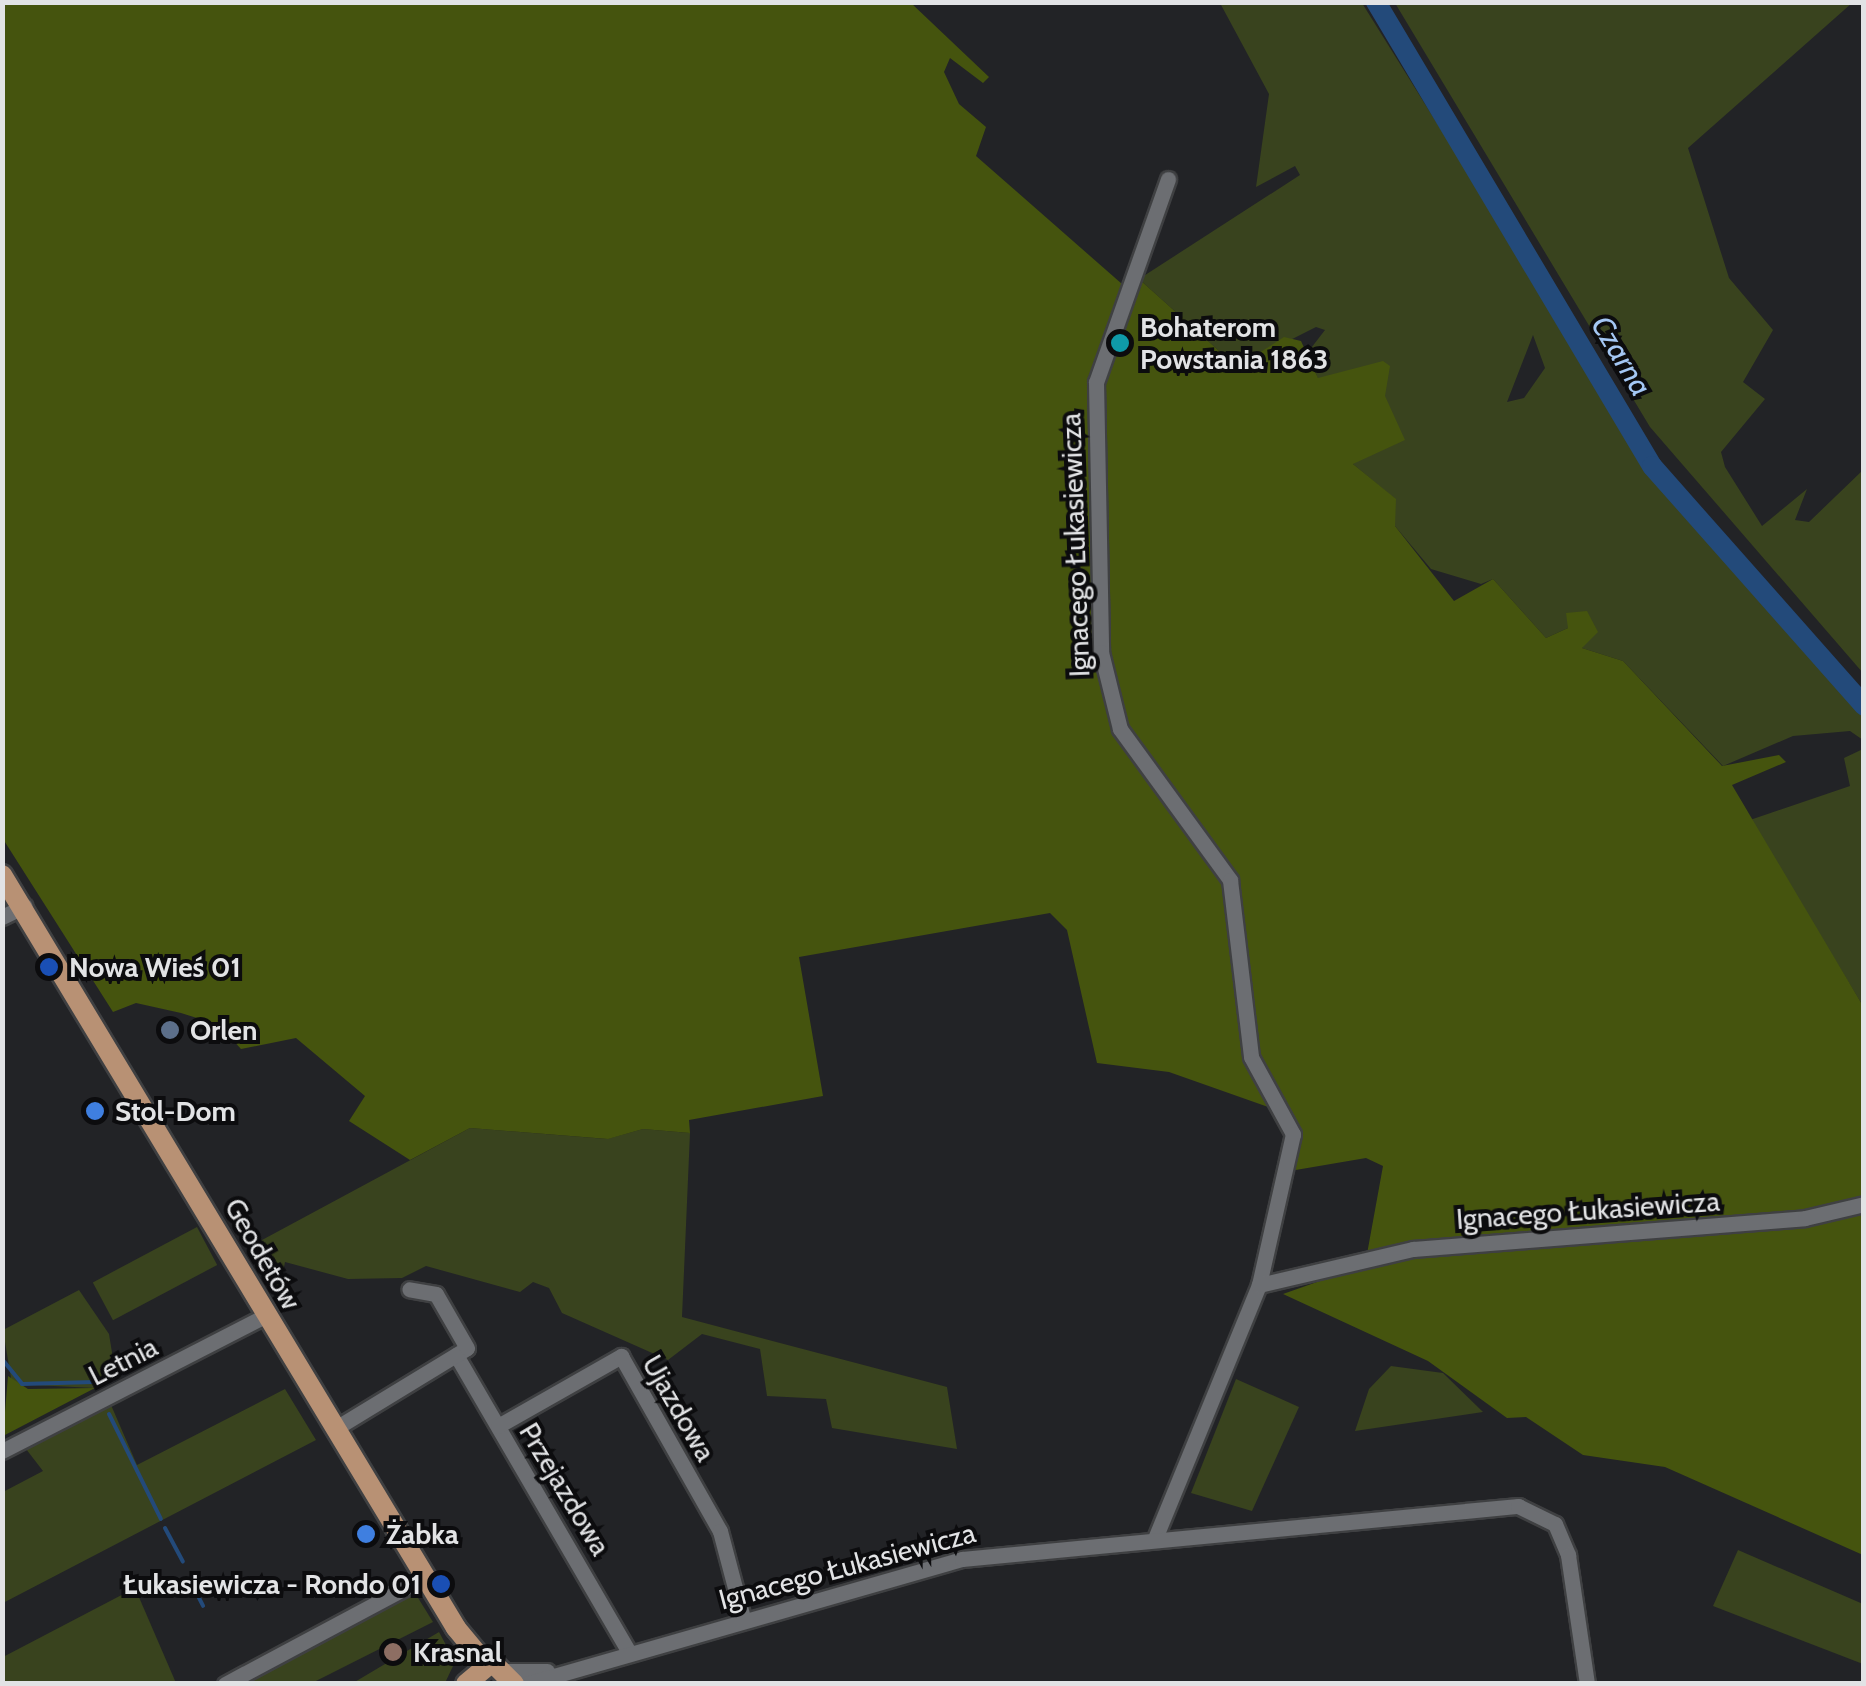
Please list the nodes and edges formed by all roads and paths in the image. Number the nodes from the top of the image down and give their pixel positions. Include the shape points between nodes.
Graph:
1 (1168, 179) dead end
2 (2, 861) edge
3 (2, 875) edge
4 (25, 906) junction
5 (2, 917) edge
6 (1864, 1204) edge
7 (1259, 1284) junction
8 (409, 1289) dead end
9 (266, 1316) junction
10 (456, 1354) junction
11 (498, 1426) junction
12 (336, 1428) junction
13 (2, 1451) edge
14 (1156, 1536) junction
15 (425, 1577) junction
16 (743, 1618) junction
17 (628, 1651) junction
18 (556, 1672) junction
19 (474, 1673) edge
20 (511, 1677) edge
21 (225, 1684) edge
22 (526, 1684) edge
23 (1586, 1684) edge

1 - 7 street, Ignacego Łukasiewicza via 1096,382 1101,652 1120,729 1230,880 1251,1057 1293,1134
2 - 4 main road, Geodetów
3 - 4 main road, Geodetów
4 - 5 street
4 - 9 main road, Geodetów
6 - 7 street, Ignacego Łukasiewicza via 1806,1218 1414,1248
7 - 14 street, Ignacego Łukasiewicza
8 - 10 street, Przejazdowa via 436,1294 467,1348
9 - 12 main road, Geodetów
9 - 13 street, Letnia
10 - 11 street, Przejazdowa
10 - 12 street
11 - 16 street, Ujazdowa via 620,1356 720,1531
11 - 17 street, Przejazdowa
12 - 15 main road, Geodetów
14 - 16 street, Ignacego Łukasiewicza via 962,1558
14 - 23 street, Ignacego Łukasiewicza via 1539,1512 1556,1524 1568,1555
15 - 19 main road, Geodetów
15 - 21 street
16 - 17 street, Ignacego Łukasiewicza
17 - 18 street, Ignacego Łukasiewicza
18 - 20 street, Ignacego Łukasiewicza
18 - 22 street, Ignacego Łukasiewicza
19 - 20 main road

